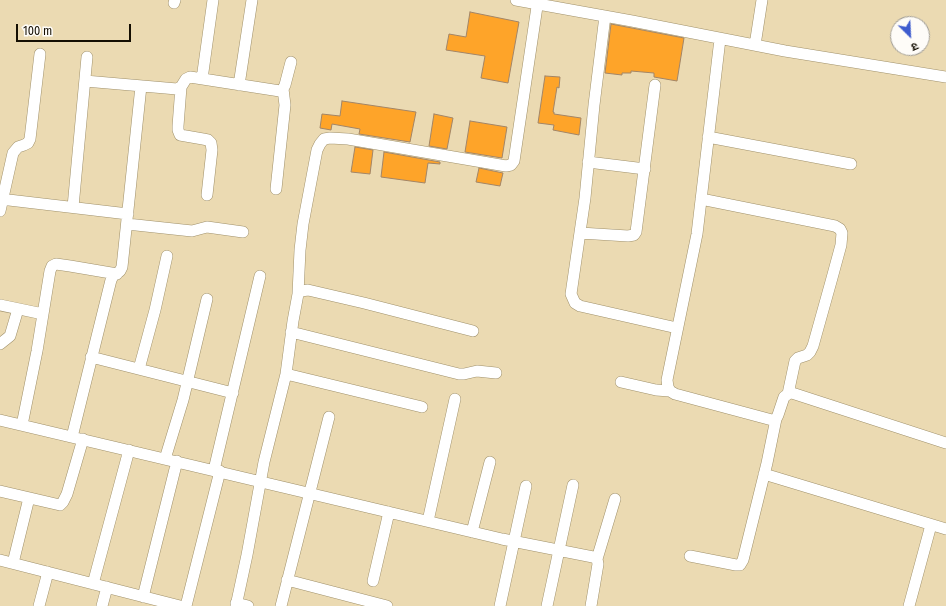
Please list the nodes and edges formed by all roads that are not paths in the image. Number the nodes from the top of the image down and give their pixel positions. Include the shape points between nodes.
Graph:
1 (213, 0) edge
2 (252, 0) edge
3 (516, 0) edge
4 (762, 0) edge
5 (538, 2) edge
6 (605, 16) junction
7 (720, 38) junction
8 (755, 45) junction
9 (40, 54) dead end
10 (87, 57) dead end
11 (291, 62) dead end
12 (946, 77) edge
13 (202, 79) junction
14 (85, 81) junction
15 (239, 85) junction
16 (655, 85) dead end
17 (141, 86) junction
18 (181, 87) junction
19 (283, 89) junction
20 (708, 137) junction
21 (588, 162) junction
22 (851, 164) dead end
23 (645, 169) junction
24 (276, 189) dead end
25 (207, 195) dead end
26 (1, 199) edge
27 (701, 199) junction
28 (73, 207) junction
29 (0, 211) edge
30 (128, 219) junction
31 (242, 232) dead end
32 (580, 233) junction
33 (166, 256) dead end
34 (117, 274) junction
35 (260, 276) dead end
36 (298, 294) junction
37 (207, 299) dead end
38 (0, 305) edge
39 (18, 308) junction
40 (42, 314) junction
41 (677, 328) junction
42 (473, 331) dead end
43 (291, 332) junction
44 (0, 344) edge
45 (91, 357) junction
46 (139, 369) junction
47 (496, 373) dead end
48 (286, 374) junction
49 (188, 381) junction
50 (621, 382) dead end
51 (670, 391) junction
52 (233, 393) junction
53 (788, 394) junction
54 (455, 399) dead end
55 (422, 407) dead end
56 (328, 417) dead end
57 (776, 419) junction
58 (0, 420) edge
59 (22, 425) junction
60 (72, 437) junction
61 (83, 439) junction
62 (946, 443) edge
63 (129, 450) junction
64 (165, 459) junction
65 (177, 462) junction
66 (490, 462) dead end
67 (217, 471) junction
68 (764, 474) junction
69 (260, 481) junction
70 (573, 485) dead end
71 (526, 486) dead end
72 (0, 490) edge
73 (309, 492) junction
74 (28, 498) junction
75 (615, 499) dead end
76 (389, 512) junction
77 (428, 521) junction
78 (931, 525) junction
79 (946, 529) edge
80 (472, 532) junction
81 (514, 541) junction
82 (559, 550) junction
83 (690, 556) dead end
84 (597, 559) junction
85 (0, 560) edge
86 (13, 563) junction
87 (48, 572) junction
88 (287, 580) junction
89 (374, 581) dead end
90 (93, 584) junction
91 (107, 587) junction
92 (143, 597) junction
93 (166, 604) edge
94 (236, 604) edge
95 (39, 606) edge
96 (102, 606) edge
97 (180, 606) edge
98 (186, 606) edge
99 (248, 606) edge
100 (281, 606) edge
101 (387, 606) edge
102 (500, 606) edge
103 (547, 606) edge
104 (591, 606) edge
105 (909, 606) edge

1 - 13 street
2 - 15 street
3 - 5 street
4 - 8 street
5 - 6 street
5 - 36 street via 514,161 506,166 348,139 324,139 317,150 303,224
6 - 7 street
6 - 21 street
7 - 8 street
7 - 20 street
8 - 12 street
9 - 26 street via 30,139 13,153
10 - 14 street
11 - 19 street
13 - 15 street
13 - 18 street via 190,77
14 - 17 street
14 - 28 street
15 - 19 street via 276,91
16 - 23 street
17 - 18 street via 170,89
17 - 30 street
18 - 25 street via 178,126 180,135 208,140 211,143
19 - 24 street via 285,105
20 - 22 street
20 - 27 street
21 - 23 street
21 - 32 street
23 - 32 street via 638,224 634,235
26 - 28 street
26 - 29 street
27 - 41 street via 697,234
27 - 53 street via 836,226 842,233 841,245 813,346 807,355 795,361
28 - 30 street
30 - 31 street via 192,231 207,227
30 - 34 street via 122,267
32 - 41 street via 571,294 575,303
33 - 46 street
34 - 40 street via 56,264 52,266
34 - 45 street via 111,280
35 - 52 street
36 - 42 street via 308,290
36 - 43 street
37 - 49 street
38 - 39 street
39 - 40 street
39 - 44 street via 10,336
40 - 59 street
41 - 51 street via 667,380
43 - 47 street via 459,374 477,371
43 - 48 street
45 - 46 street
45 - 60 street
46 - 49 street
48 - 55 street
48 - 69 street
49 - 52 street
49 - 64 street
50 - 51 street
51 - 57 street via 765,420
52 - 67 street
53 - 57 street via 784,397
53 - 62 street via 798,394
54 - 77 street
56 - 73 street
57 - 68 street
58 - 59 street
59 - 60 street
60 - 61 street
61 - 63 street
61 - 74 street via 64,502 55,505
63 - 64 street
63 - 90 street
64 - 65 street
65 - 67 street
65 - 92 street
66 - 80 street
67 - 69 street
67 - 98 street
68 - 78 street
68 - 83 street via 740,565
69 - 73 street
69 - 94 street
70 - 82 street
71 - 81 street
72 - 74 street
73 - 76 street
73 - 88 street
74 - 86 street
75 - 84 street
76 - 77 street
76 - 89 street
77 - 80 street
78 - 79 street
78 - 105 street
80 - 81 street
81 - 82 street
81 - 102 street
82 - 84 street
82 - 103 street
84 - 104 street
85 - 86 street
86 - 87 street
87 - 90 street
87 - 95 street
88 - 100 street
88 - 101 street
90 - 91 street
91 - 92 street
91 - 96 street
92 - 93 street
93 - 97 street
94 - 99 street

